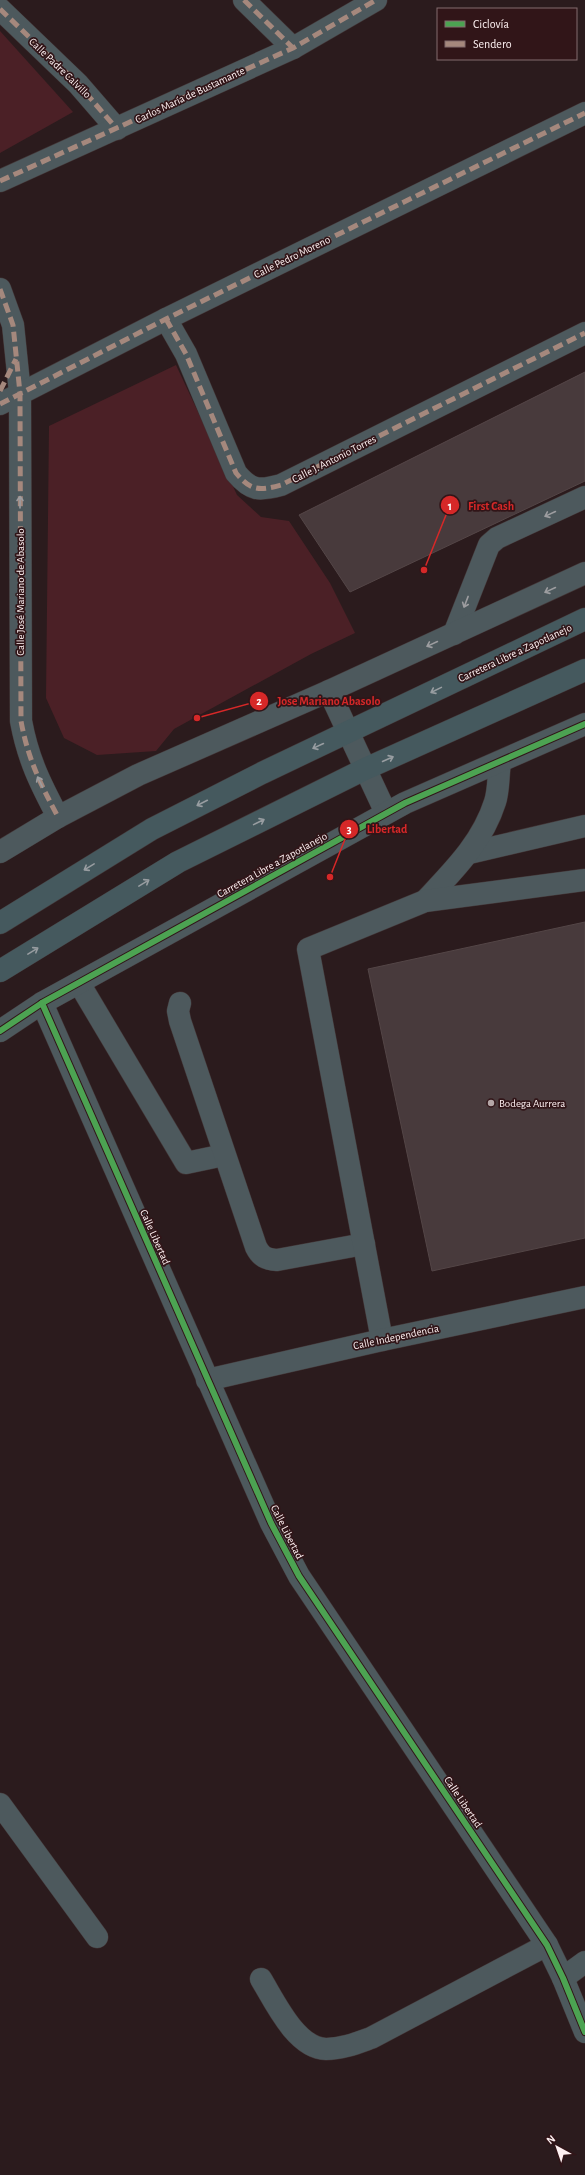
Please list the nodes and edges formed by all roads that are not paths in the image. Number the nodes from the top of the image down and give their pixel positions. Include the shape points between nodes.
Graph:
1 (244, 0) edge
2 (376, 0) edge
3 (0, 9) edge
4 (293, 48) junction
5 (585, 113) edge
6 (117, 129) junction
7 (0, 181) edge
8 (0, 289) edge
9 (166, 319) junction
10 (585, 333) edge
11 (10, 392) edge
12 (0, 404) edge
13 (585, 497) edge
14 (585, 573) edge
15 (585, 620) edge
16 (454, 634) junction
17 (585, 670) edge
18 (329, 692) junction
19 (585, 724) edge
20 (348, 732) junction
21 (500, 763) junction
22 (365, 769) junction
23 (386, 813) junction
24 (58, 817) junction
25 (585, 826) edge
26 (0, 852) edge
27 (469, 853) junction
28 (585, 880) edge
29 (425, 901) junction
30 (0, 923) edge
31 (0, 971) edge
32 (80, 983) junction
33 (42, 1003) junction
34 (180, 1003) dead end
35 (0, 1031) edge
36 (224, 1155) junction
37 (364, 1244) junction
38 (585, 1297) edge
39 (382, 1340) junction
40 (207, 1380) junction
41 (0, 1804) edge
42 (97, 1937) dead end
43 (547, 1945) junction
44 (585, 1962) edge
45 (564, 1978) junction
46 (261, 1979) dead end
47 (585, 2032) edge

1 - 4 street
2 - 4 street, Carlos María de Bustamante
3 - 6 street, Calle Padre Calvillo via 78,84
4 - 6 street, Carlos María de Bustamante
5 - 9 street, Calle Pedro Moreno
6 - 7 street, Carlos María de Bustamante
8 - 11 street, Calle José Mariano de Abasolo via 13,325 16,359
9 - 10 street, Calle J. Antonio Torres via 186,354 236,473 243,482 253,488 266,489 281,486
9 - 11 street, Calle Pedro Moreno
11 - 12 street, Calle Pedro Moreno
24 -> 11 street, Calle José Mariano de Abasolo via 29,757 21,721
13 -> 16 street via 492,541
14 -> 16 street
15 -> 20 main road, Carretera Libre a Zapotlanejo
16 -> 18 street
22 -> 17 main road
18 - 20 street
18 - 24 street via 138,775
19 - 21 street, Carretera Libre a Zapotlanejo
20 - 22 street
20 -> 30 main road, Carretera Libre a Zapotlanejo via 152,829
21 - 23 street, Carretera Libre a Zapotlanejo
21 - 27 street via 496,801 486,825
22 - 23 street
31 -> 22 main road via 178,862
23 - 32 street, Carretera Libre a Zapotlanejo
24 - 26 street
25 - 27 street
27 - 29 street
28 - 29 street
29 - 37 street via 308,949
32 - 33 street, Carretera Libre a Zapotlanejo
32 - 36 street via 186,1163
33 - 35 street, Carretera Libre a Zapotlanejo
33 - 40 street, Calle Libertad
34 - 36 street via 180,1021
36 - 37 street via 260,1255 268,1260 277,1260
37 - 39 street
38 - 39 street, Calle Independencia
39 - 40 street, Calle Independencia
40 - 43 street, Calle Libertad via 270,1523 299,1576
41 - 42 street
43 - 45 street, Calle Libertad
43 - 46 street via 371,2038 347,2047 325,2049 305,2042 292,2028
44 - 45 street
45 - 47 street, Calle Libertad

